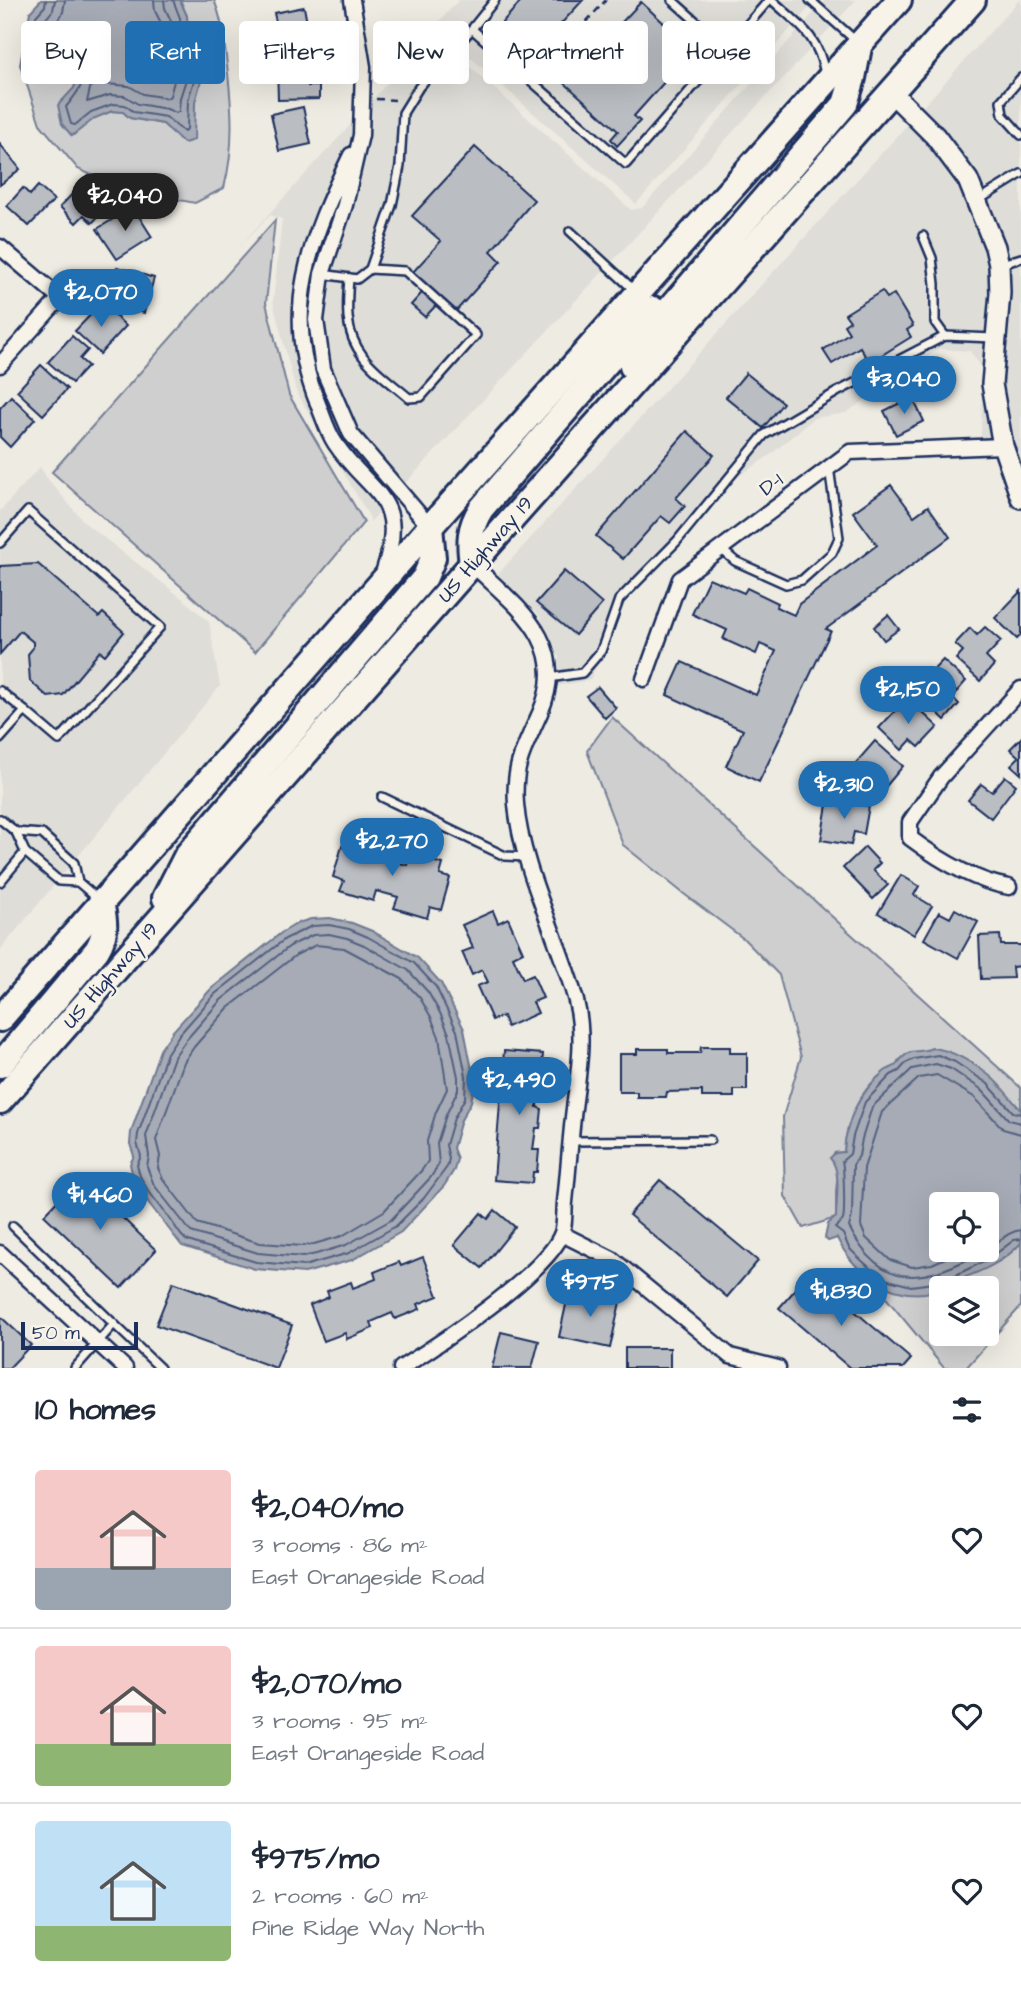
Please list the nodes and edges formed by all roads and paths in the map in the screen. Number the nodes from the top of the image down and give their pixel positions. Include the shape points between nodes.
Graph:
1 (352, 0) edge
2 (495, 0) edge
3 (606, 0) edge
4 (673, 0) edge
5 (771, 0) edge
6 (810, 0) edge
7 (899, 0) edge
8 (973, 0) edge
9 (587, 21) edge
10 (697, 21) edge
11 (752, 21) edge
12 (471, 30) junction
13 (859, 44) junction
14 (1021, 78) edge
15 (826, 83) junction
16 (696, 84) edge
17 (891, 92) junction
18 (362, 99) junction
19 (411, 100) junction
20 (361, 135) junction
21 (1021, 135) edge
22 (1021, 174) edge
23 (976, 202) junction
24 (710, 212) junction
25 (570, 231) dead end
26 (923, 236) dead end
27 (0, 247) edge
28 (1021, 258) edge
29 (999, 265) junction
30 (370, 269) junction
31 (322, 274) junction
32 (349, 278) junction
33 (638, 293) junction
34 (945, 336) junction
35 (995, 338) junction
36 (0, 365) edge
37 (608, 410) junction
38 (1003, 446) junction
39 (829, 467) junction
40 (1021, 498) edge
41 (430, 527) junction
42 (0, 543) edge
43 (721, 548) junction
44 (472, 564) junction
45 (370, 596) junction
46 (549, 678) junction
47 (644, 679) dead end
48 (1021, 689) edge
49 (0, 691) edge
50 (24, 711) junction
51 (0, 740) edge
52 (382, 797) dead end
53 (0, 819) edge
54 (16, 832) junction
55 (25, 852) junction
56 (528, 857) junction
57 (0, 882) edge
58 (78, 882) junction
59 (1009, 887) dead end
60 (101, 902) junction
61 (147, 933) junction
62 (0, 1018) edge
63 (0, 1065) edge
64 (0, 1101) edge
65 (571, 1140) junction
66 (710, 1140) dead end
67 (13, 1226) dead end
68 (562, 1234) junction
69 (0, 1253) edge
70 (114, 1324) junction
71 (97, 1343) junction
72 (75, 1368) edge
73 (125, 1368) edge
74 (160, 1368) edge
75 (401, 1368) edge
76 (778, 1368) edge

1 - 18 street via 363,67
2 - 12 lane
3 - 9 path
4 - 10 lane
5 - 11 lane
5 - 15 lane via 813,38
6 - 13 lane
7 - 13 highway
8 - 17 highway, US Highway 19
12 - 16 lane via 626,164
12 - 19 lane
13 - 15 highway
13 - 37 highway via 845,104 655,326
14 - 21 lane via 1000,101 1003,115
15 - 24 highway
17 - 23 street via 968,180
17 - 37 highway, US Highway 19
18 - 19 path
18 - 20 street
19 - 30 lane via 403,113 392,205
20 - 31 street via 345,205
20 - 45 street via 309,256 299,323 306,376 334,442 387,505 393,521 392,548
22 - 23 lane
23 - 29 street
24 - 33 highway
24 - 44 highway via 669,292 481,509 472,523 469,541
25 - 33 lane
26 - 34 lane via 932,258 935,322
27 - 36 street via 60,298
28 - 29 lane
29 - 35 street
30 - 32 lane via 357,279
30 - 32 lane via 405,271 476,335 421,397 409,398 355,348 348,316
31 - 32 lane
31 - 41 street via 316,320 327,380 351,434
33 - 41 highway
34 - 35 lane
34 - 46 lane via 764,435 677,541 620,600 601,651 582,673
35 - 38 street via 992,384
37 - 44 highway, US Highway 19
38 - 39 street, D-1 via 850,452
38 - 40 street
39 - 43 street, D-1
39 - 43 lane via 839,538 832,553 802,580 786,584 735,561
41 - 45 highway
41 - 61 highway via 433,558 425,577 187,855
42 - 50 lane via 28,511 160,627 59,740
43 - 47 street, D-1 via 680,579
44 - 46 street via 531,621 545,646
44 - 61 highway, US Highway 19
45 - 60 highway
46 - 56 street via 516,776 516,805
48 - 59 street via 941,777 910,830 910,838 929,853 990,884
49 - 50 lane
50 - 51 lane
52 - 56 lane via 505,856
53 - 54 lane
54 - 55 lane
54 - 58 lane via 42,834 74,863
55 - 57 lane
55 - 58 lane via 60,881
56 - 65 street via 576,1003 581,1038
58 - 60 lane
60 - 62 highway
60 - 63 highway via 105,937 97,950
61 - 64 highway, US Highway 19
65 - 66 lane
65 - 68 street
67 - 70 lane
68 - 75 street via 542,1262 504,1296
68 - 76 street via 612,1259 730,1356
69 - 71 street
70 - 71 lane
70 - 74 lane
71 - 72 lane
71 - 73 street

